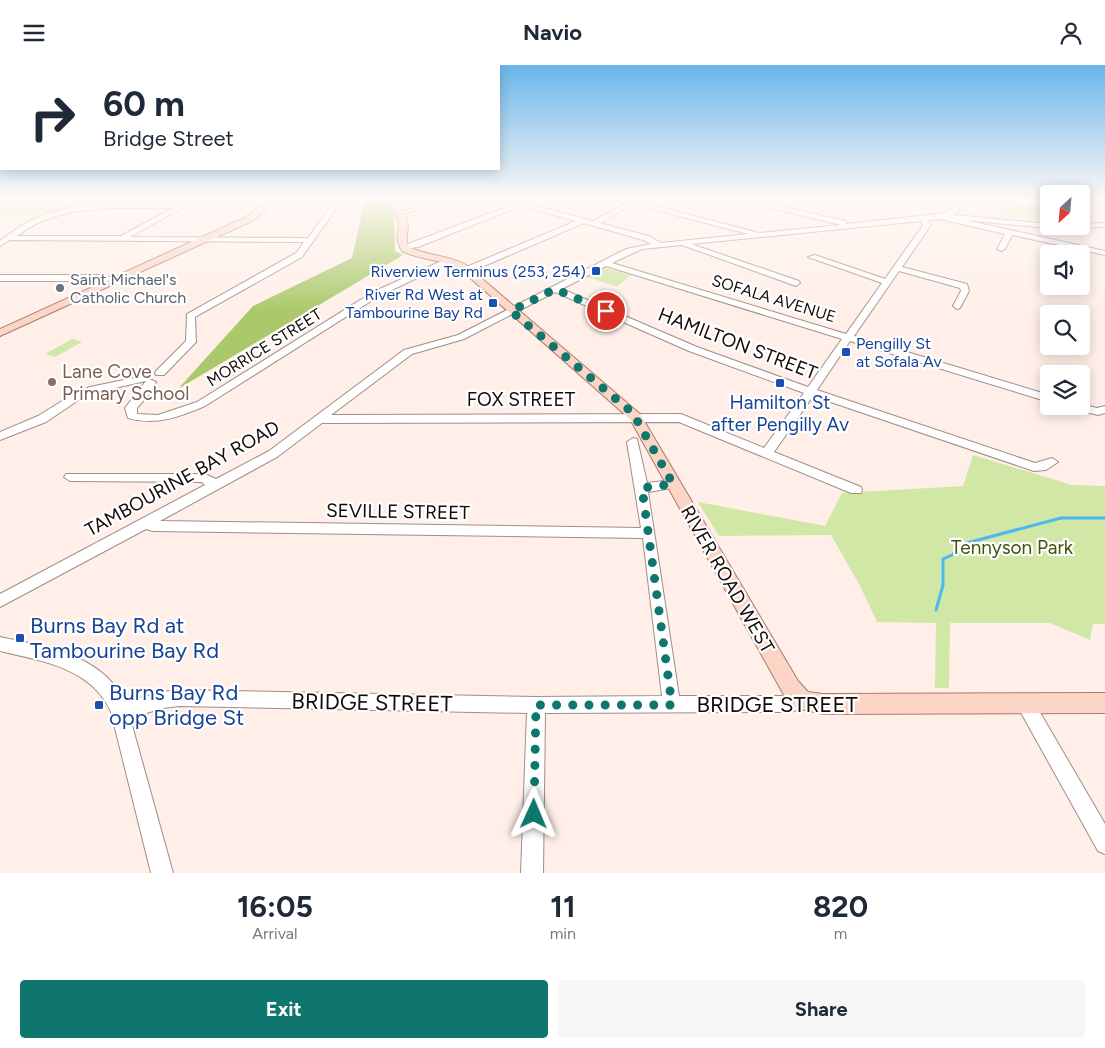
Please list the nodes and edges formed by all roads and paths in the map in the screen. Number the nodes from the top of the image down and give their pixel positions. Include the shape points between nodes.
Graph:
1 (209, 237) edge
2 (402, 237) edge
3 (436, 237) edge
4 (545, 237) edge
5 (642, 237) edge
6 (743, 237) edge
7 (919, 237) edge
8 (1008, 237) edge
9 (1031, 237) edge
10 (9, 238) joint
11 (122, 238) joint
12 (206, 238) junction
13 (311, 239) joint
14 (0, 244) edge
15 (681, 244) junction
16 (661, 245) junction
17 (404, 247) junction
18 (1002, 249) dead end
19 (1105, 253) edge
20 (812, 257) dead end
21 (449, 261) junction
22 (605, 263) junction
23 (896, 268) junction
24 (467, 270) junction
25 (1, 278) edge
26 (113, 280) junction
27 (886, 282) junction
28 (796, 283) dead end
29 (555, 289) junction
30 (958, 306) dead end
31 (511, 311) junction
32 (0, 333) edge
33 (848, 338) junction
34 (151, 378) junction
35 (811, 391) junction
36 (1040, 396) edge
37 (1104, 410) edge
38 (1090, 411) edge
39 (635, 417) junction
40 (322, 419) junction
41 (0, 436) edge
42 (633, 442) dead end
43 (767, 453) junction
44 (1052, 462) dead end
45 (70, 477) dead end
46 (673, 484) junction
47 (215, 485) junction
48 (642, 488) junction
49 (856, 490) dead end
50 (147, 523) junction
51 (649, 533) junction
52 (0, 601) edge
53 (0, 644) edge
54 (803, 701) junction
55 (1025, 703) junction
56 (1105, 703) edge
57 (536, 705) junction
58 (672, 705) junction
59 (120, 712) junction
60 (1105, 844) edge
61 (162, 873) edge
62 (532, 873) edge

1 - 12 main road
2 - 17 main road
3 - 17 street
4 - 24 street
5 - 16 street
6 - 15 street, TAMBOURINE BAY ROAD
7 - 23 street
8 - 18 street
9 - 19 street
10 - 11 street
10 - 14 street
11 - 12 street
12 - 13 street
12 - 26 main road
13 - 34 street via 296,257 190,316 191,342
15 - 16 street, TAMBOURINE BAY ROAD
15 - 28 street
16 - 22 street, TAMBOURINE BAY ROAD via 634,249
17 - 21 main road, RIVER ROAD WEST via 416,254
20 - 27 street
21 - 24 main road, RIVER ROAD WEST
21 - 34 street, MORRICE STREET via 376,294 202,405 170,416 132,416 131,408 146,391
22 - 29 street, TAMBOURINE BAY ROAD
22 - 33 street, SOFALA AVENUE
23 - 27 street
23 - 30 street via 964,286
24 - 31 main road, RIVER ROAD WEST
25 - 26 street
26 - 32 main road
27 - 33 street
29 - 31 street, TAMBOURINE BAY ROAD
29 - 35 street, HAMILTON STREET via 712,357
31 - 39 main road, RIVER ROAD WEST
31 - 40 street, TAMBOURINE BAY ROAD via 455,340 408,352
33 - 35 street
33 - 36 street, SOFALA AVENUE
34 - 41 street via 94,389 42,419
35 - 43 street
35 - 44 street, HAMILTON STREET via 1034,467
37 - 38 street
39 - 40 street, FOX STREET
39 - 43 street, FOX STREET via 681,418
39 - 46 main road, RIVER ROAD WEST
40 - 47 street, TAMBOURINE BAY ROAD via 273,453
42 - 48 street
43 - 49 street, FOX STREET
45 - 47 street via 205,478
46 - 48 street
46 - 54 main road, RIVER ROAD WEST via 790,688
47 - 50 street, TAMBOURINE BAY ROAD
48 - 51 street
50 - 51 street, SEVILLE STREET via 153,526
50 - 52 street, TAMBOURINE BAY ROAD
51 - 58 street
53 - 59 street via 84,669 110,690
54 - 55 main road, BRIDGE STREET via 823,705
54 - 58 street, BRIDGE STREET via 789,704
55 - 56 main road, BRIDGE STREET
55 - 60 street
57 - 58 street, BRIDGE STREET
57 - 59 street, BRIDGE STREET via 179,698
57 - 62 street
59 - 61 street

